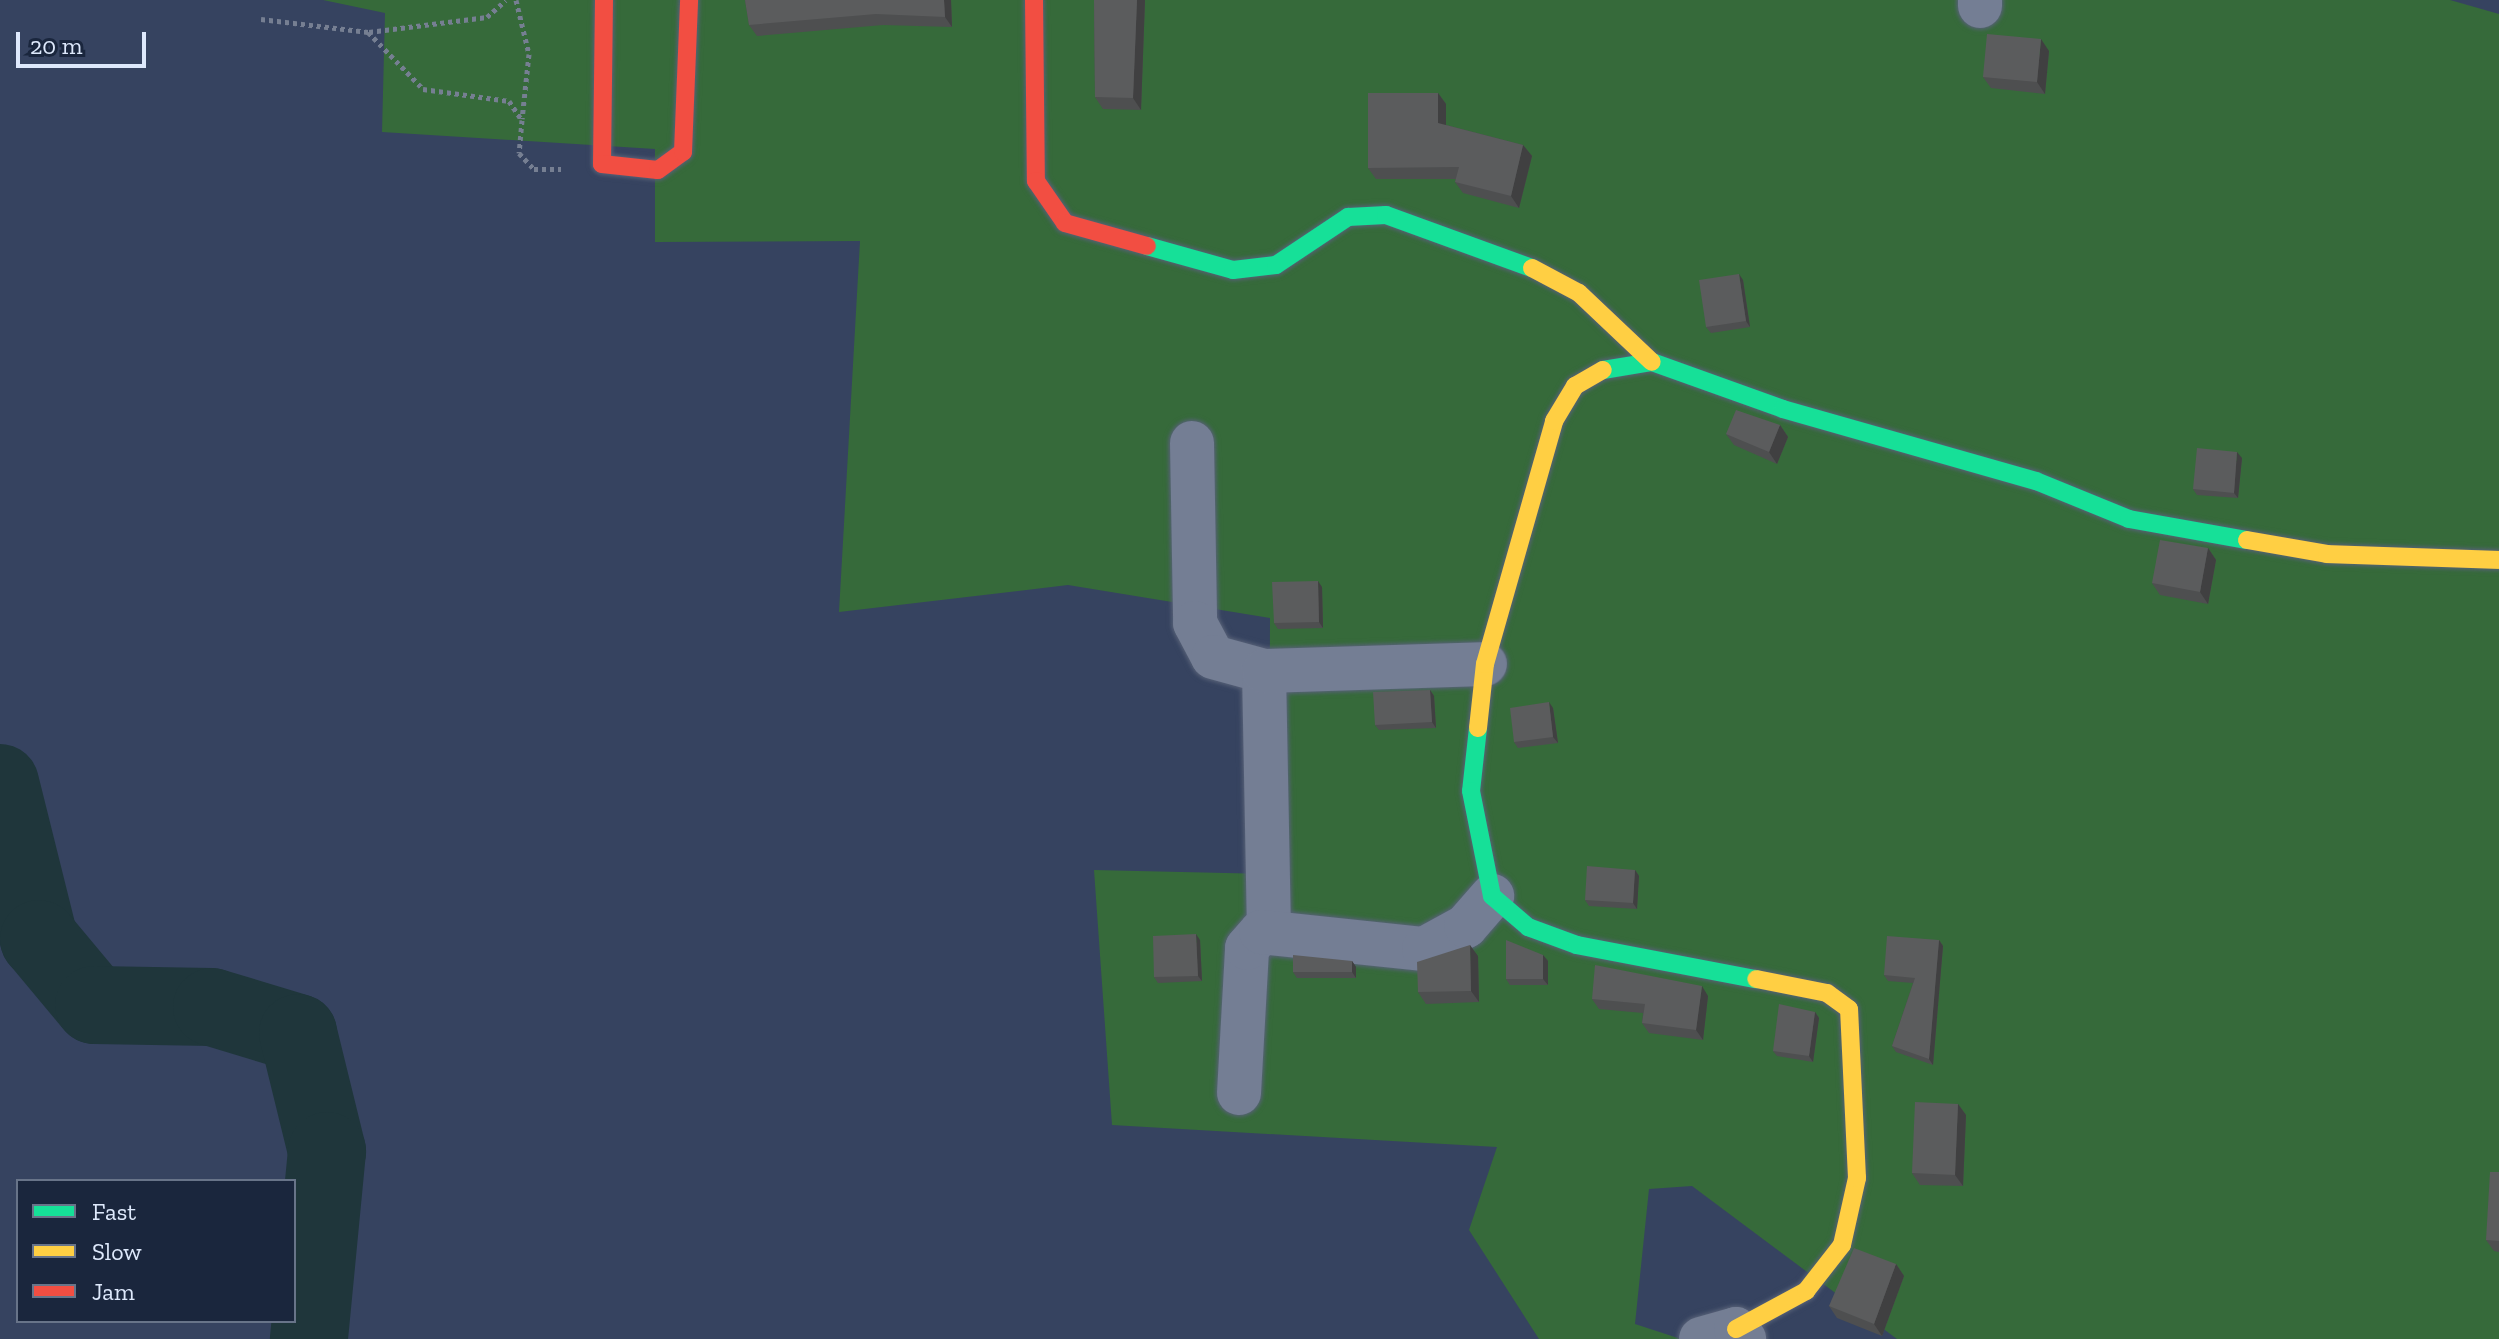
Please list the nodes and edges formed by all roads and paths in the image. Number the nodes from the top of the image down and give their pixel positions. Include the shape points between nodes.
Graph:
1 (506, 0) edge
2 (516, 0) edge
3 (604, 0) edge
4 (689, 0) edge
5 (1034, 0) edge
6 (261, 19) dead end
7 (368, 32) junction
8 (522, 120) junction
9 (602, 164) junction
10 (1652, 362) junction
11 (1192, 443) dead end
12 (2499, 560) edge
13 (1485, 664) junction
14 (1264, 671) junction
15 (1492, 896) junction
16 (1269, 927) junction
17 (1239, 1093) dead end
18 (1727, 1336) edge

1 - 7 path via 487,17
2 - 8 path via 529,54
3 - 9 street
4 - 9 street via 683,152 658,170
5 - 10 street via 1036,181 1065,223 1233,270 1276,265 1348,217 1386,215 1504,253 1579,293
6 - 7 path
7 - 8 path via 423,89 509,101
8 - 9 path via 519,153 534,169
10 - 12 street via 1783,409 2036,481 2129,519 2327,554
10 - 13 street via 1590,372 1554,421
11 - 14 street via 1195,623 1213,657
13 - 14 street
13 - 15 street via 1471,791
14 - 16 street
15 - 16 street via 1459,931 1424,949
15 - 18 street via 1528,927 1577,945 1827,993 1849,1009 1856,1044 1857,1178 1842,1245 1806,1291
16 - 17 street via 1247,948

